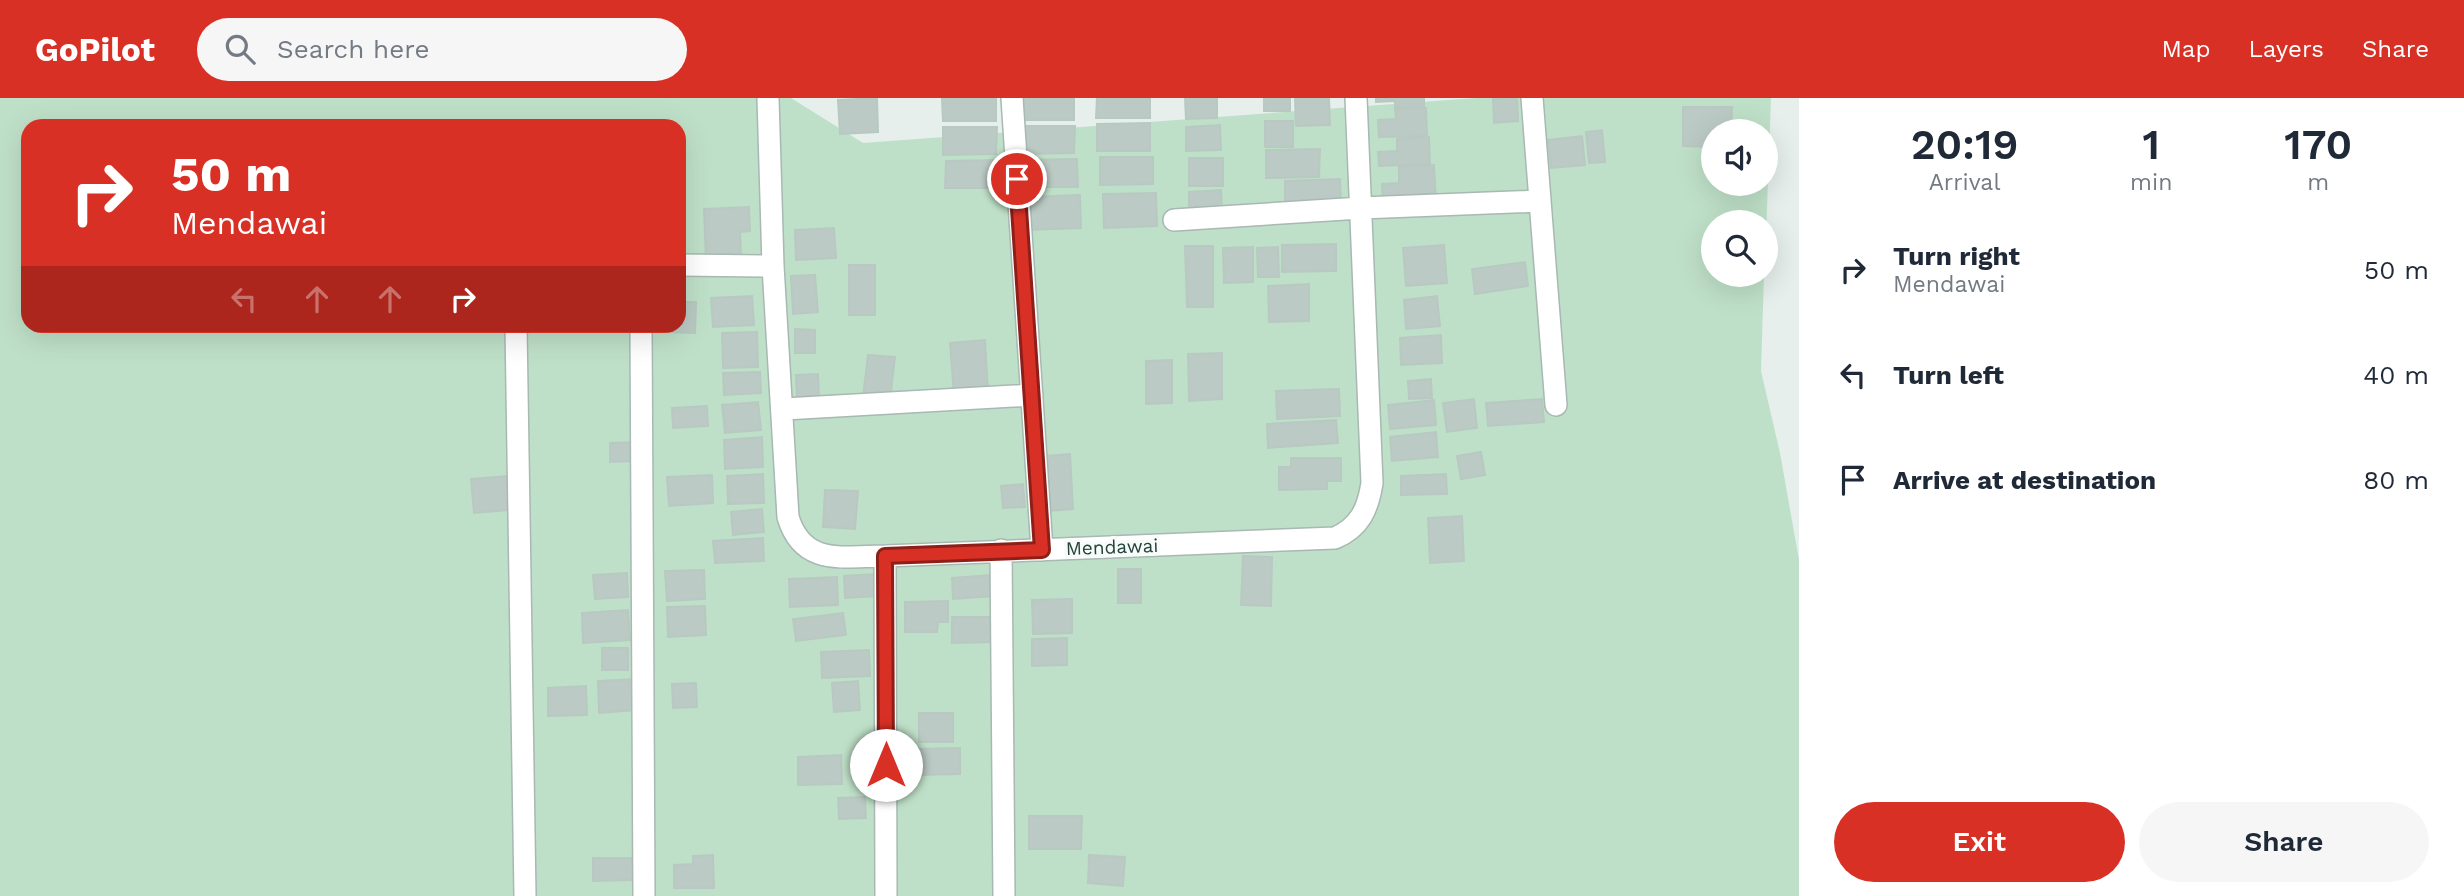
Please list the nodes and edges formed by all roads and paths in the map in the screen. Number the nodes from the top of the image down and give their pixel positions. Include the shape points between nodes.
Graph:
1 (768, 98) edge
2 (1012, 98) edge
3 (1356, 98) edge
4 (1532, 98) edge
5 (1540, 201) junction
6 (1362, 208) junction
7 (1174, 220) dead end
8 (686, 265) edge
9 (773, 265) junction
10 (516, 333) edge
11 (641, 333) edge
12 (1032, 395) junction
13 (1556, 405) dead end
14 (784, 409) junction
15 (1001, 550) junction
16 (1042, 550) junction
17 (885, 556) junction
18 (526, 896) edge
19 (644, 896) edge
20 (886, 896) edge
21 (1004, 896) edge

1 - 9 street, Mendawai
2 - 12 street
3 - 6 street, Mendawai
4 - 5 street
5 - 6 street
5 - 13 street
6 - 7 street
6 - 16 street, Mendawai via 1372,483 1357,524 1335,538
8 - 9 street
9 - 14 street, Mendawai
10 - 18 street
11 - 19 street
12 - 14 street
12 - 16 street
14 - 17 street, Mendawai via 788,517 800,542 825,556
15 - 16 street, Mendawai
15 - 17 street, Mendawai
15 - 21 street
17 - 20 street

